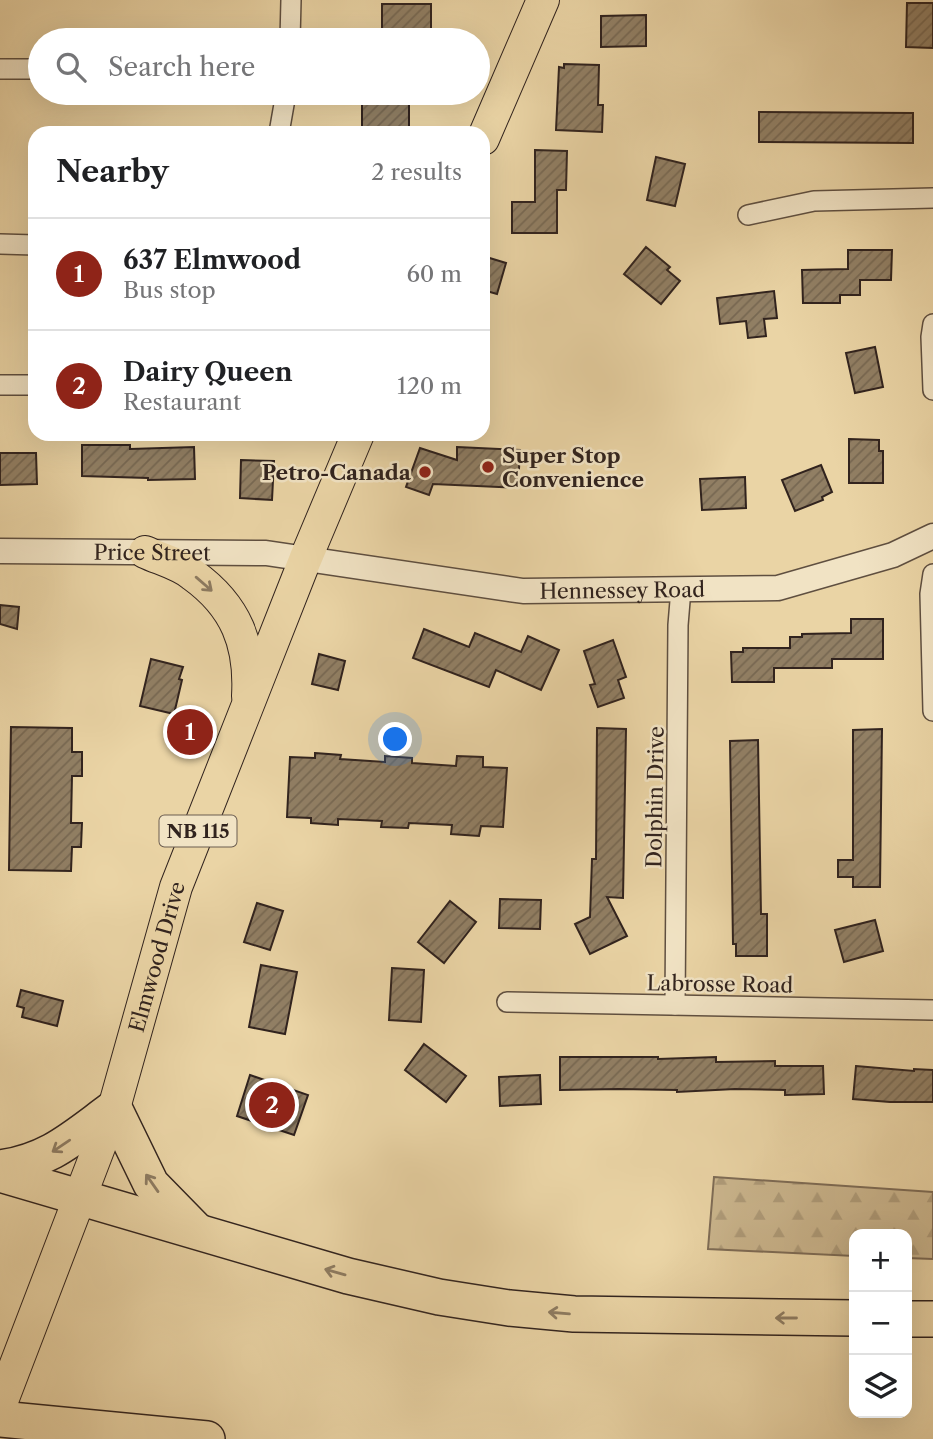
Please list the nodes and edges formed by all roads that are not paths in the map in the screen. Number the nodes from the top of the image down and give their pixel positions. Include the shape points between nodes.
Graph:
1 (291, 0) edge
2 (543, 0) edge
3 (290, 28) edge
4 (0, 69) edge
5 (28, 69) edge
6 (284, 105) edge
7 (280, 126) edge
8 (489, 126) edge
9 (933, 198) edge
10 (748, 215) dead end
11 (0, 244) edge
12 (28, 245) edge
13 (933, 324) edge
14 (0, 385) edge
15 (28, 385) edge
16 (933, 390) edge
17 (355, 441) edge
18 (933, 536) edge
19 (0, 551) edge
20 (145, 552) junction
21 (304, 560) junction
22 (933, 574) edge
23 (681, 589) junction
24 (247, 708) junction
25 (933, 711) edge
26 (507, 1002) dead end
27 (675, 1005) junction
28 (933, 1010) edge
29 (114, 1108) junction
30 (0, 1168) edge
31 (0, 1174) edge
32 (80, 1198) junction
33 (198, 1232) junction
34 (849, 1318) edge
35 (912, 1319) edge
36 (933, 1319) edge
37 (0, 1406) edge
38 (0, 1419) edge
39 (207, 1439) edge

1 - 3 street
2 - 8 main road
4 - 5 street
6 - 7 street
9 - 10 street via 814,201
11 - 12 street
13 - 16 street
14 - 15 street
17 - 21 main road, Elmwood Drive / NB 115
18 - 23 street, Hennessey Road via 894,555 778,588
19 - 20 street, Price Street
20 - 21 street, Price Street via 266,553
20 -> 24 main road via 192,573 220,598 240,631 250,669
21 - 23 street, Hennessey Road via 523,591
21 - 24 main road, Elmwood Drive / NB 115
22 - 25 street
23 - 27 street, Dolphin Drive
24 - 29 main road, Elmwood Drive / NB 115 via 176,887
26 - 27 street, Labrosse Road
27 - 28 street, Labrosse Road
29 -> 30 highway via 55,1151 26,1164
29 - 32 main road, Elmwood Drive / NB 115
33 -> 29 highway via 150,1184
31 - 32 highway
32 - 33 highway
32 - 37 main road, Elmwood Drive / NB 115
34 -> 33 highway via 636,1316 509,1308 348,1276
35 - 36 highway
38 - 39 highway

